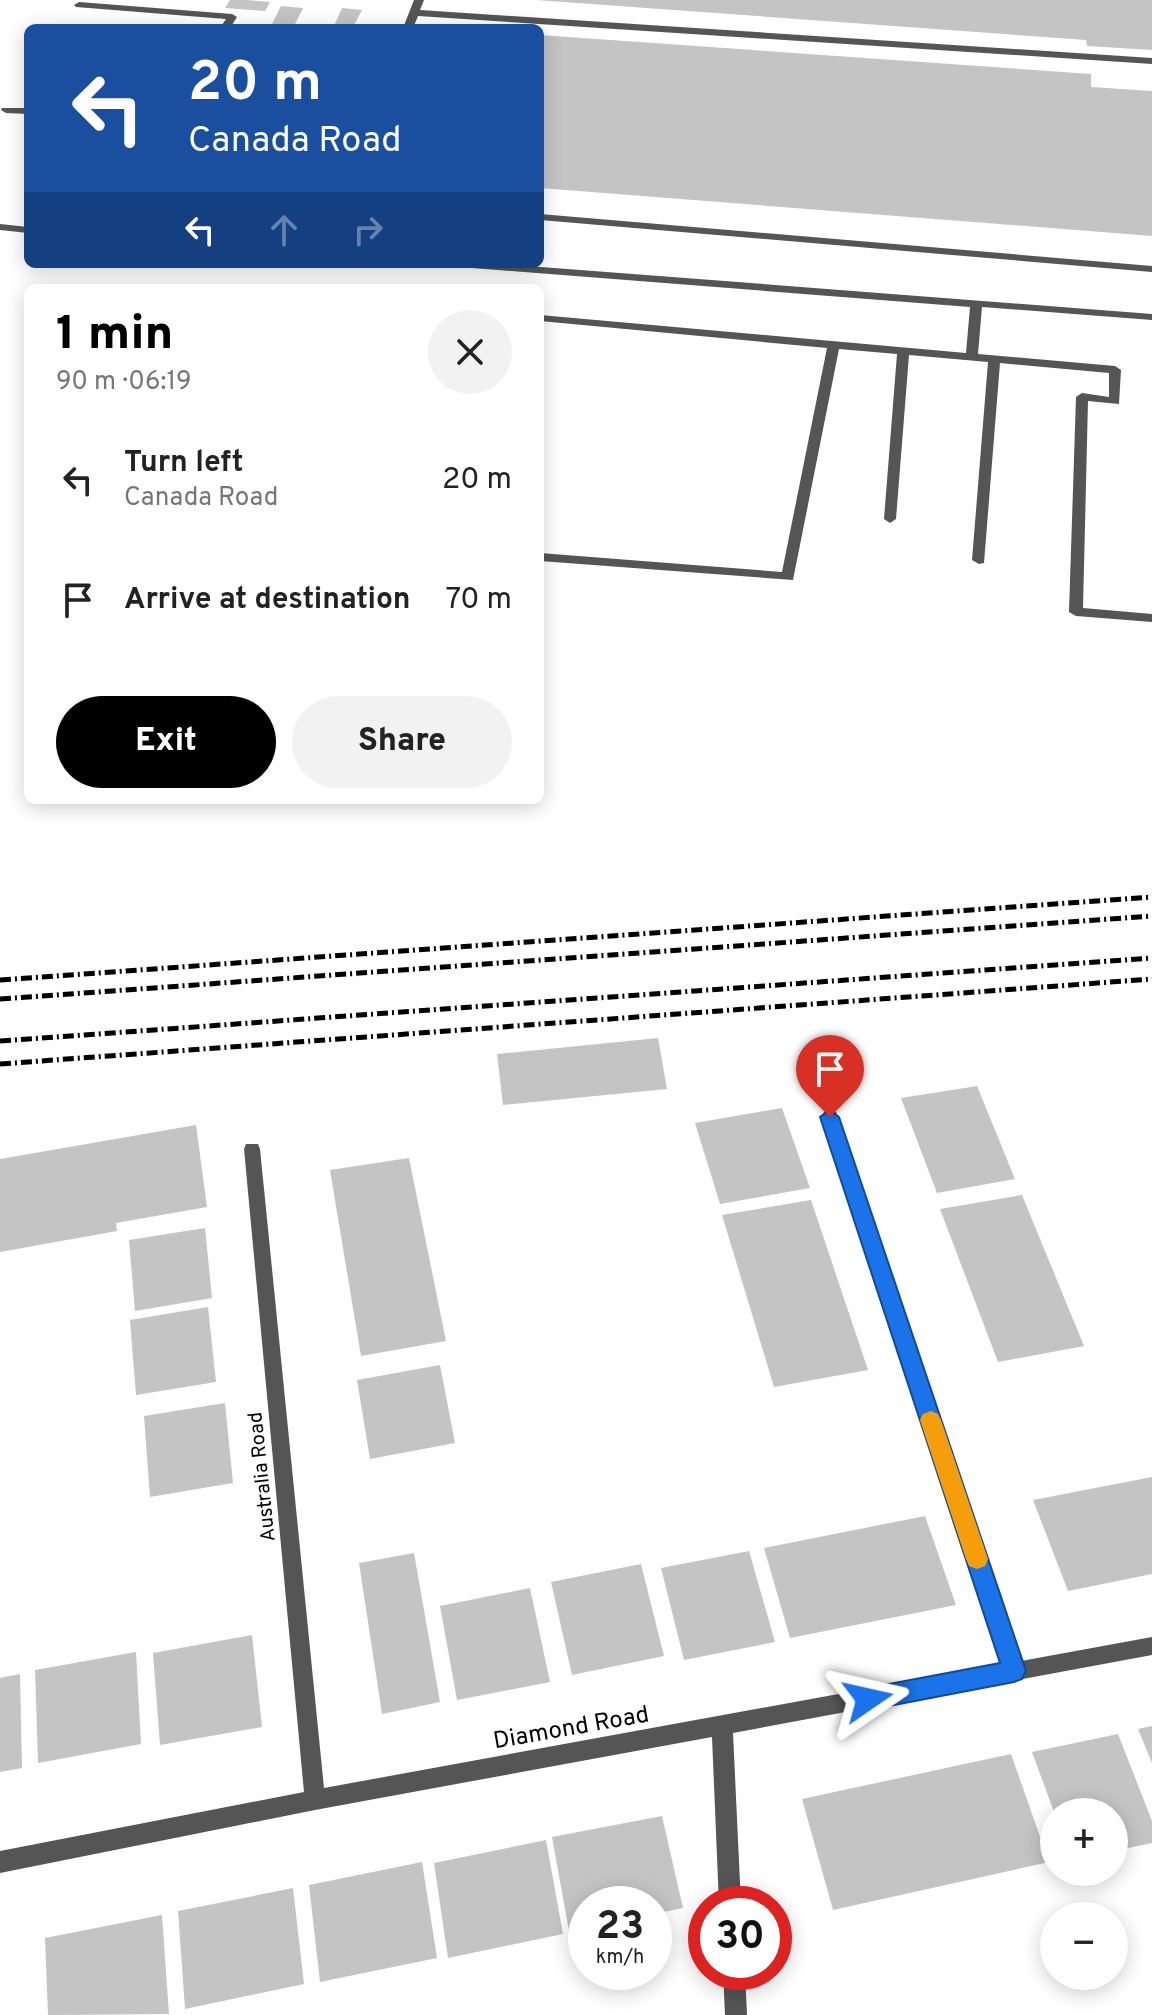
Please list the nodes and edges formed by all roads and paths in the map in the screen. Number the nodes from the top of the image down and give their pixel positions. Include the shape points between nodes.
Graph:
1 (419, 0) edge
2 (79, 5) dead end
3 (414, 13) junction
4 (228, 24) edge
5 (410, 24) edge
6 (1152, 61) edge
7 (6, 110) dead end
8 (24, 111) edge
9 (544, 217) edge
10 (0, 227) edge
11 (22, 230) edge
12 (511, 268) edge
13 (1152, 269) edge
14 (976, 304) junction
15 (1152, 317) edge
16 (544, 318) edge
17 (834, 344) junction
18 (903, 350) junction
19 (972, 357) junction
20 (994, 359) junction
21 (890, 519) dead end
22 (544, 557) edge
23 (979, 560) dead end
24 (1152, 618) edge
25 (830, 1117) dead end
26 (252, 1149) dead end
27 (1152, 1646) edge
28 (1014, 1671) junction
29 (722, 1727) junction
30 (315, 1800) junction
31 (0, 1862) edge
32 (729, 1886) edge
33 (735, 1990) edge
34 (736, 2015) edge

1 - 3 street
2 - 4 street via 232,17
3 - 5 street
3 - 6 street
7 - 8 street
9 - 13 street
10 - 11 street
12 - 14 street
14 - 15 street
14 - 19 street
16 - 17 street
17 - 18 street
17 - 22 street via 788,577
18 - 19 street
18 - 21 street
19 - 20 street
20 - 23 street
20 - 24 street via 1115,370 1115,401 1082,397 1076,612
25 - 28 street
26 - 30 street, Australia Road
27 - 28 street, Diamond Road
28 - 29 street, Diamond Road
29 - 30 street, Diamond Road
29 - 32 street
30 - 31 street, Diamond Road
33 - 34 street

